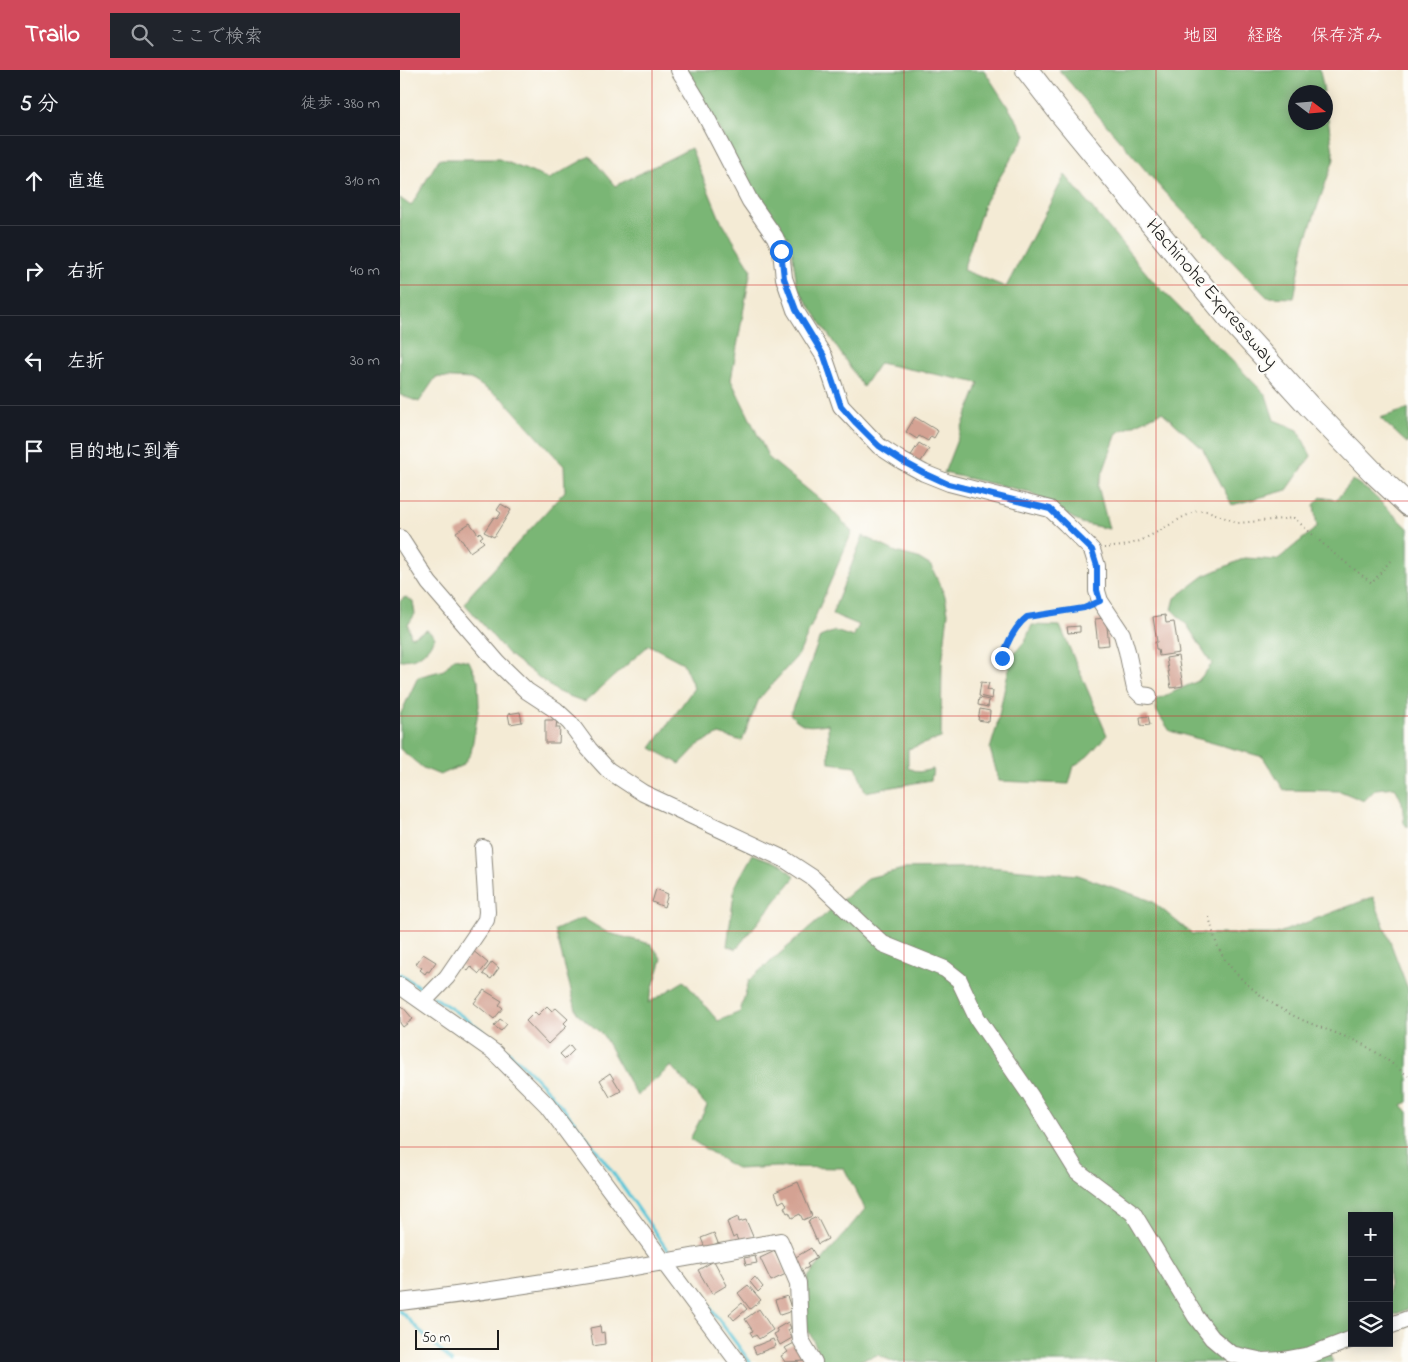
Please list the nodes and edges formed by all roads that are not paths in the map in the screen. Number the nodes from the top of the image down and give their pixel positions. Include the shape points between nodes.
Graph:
1 (679, 70) edge
2 (1027, 70) edge
3 (1408, 505) edge
4 (400, 538) edge
5 (1149, 696) dead end
6 (483, 848) dead end
7 (400, 986) edge
8 (423, 1002) junction
9 (665, 1263) junction
10 (400, 1302) edge
11 (1408, 1319) edge
12 (1393, 1325) edge
13 (1348, 1341) edge
14 (738, 1362) edge
15 (814, 1362) edge

1 - 5 street via 750,201 775,237 781,251 784,278 796,310 824,356 841,406 879,446 924,473 948,484 1050,509 1092,550 1100,601 1122,634 1135,690
2 - 3 highway, Hachinohe Expressway via 1228,318 1309,406
4 - 13 street via 430,583 498,663 527,691 570,723 608,770 643,793 784,859 812,878 883,944 945,969 959,980 977,1018 1077,1171 1134,1213 1196,1317 1230,1354 1263,1361 1283,1360 1310,1355
6 - 8 street via 486,920 448,976
7 - 8 street
8 - 9 street via 494,1052 547,1105
9 - 10 street
9 - 14 street
9 - 15 street via 780,1242 798,1282 800,1332
11 - 12 street

